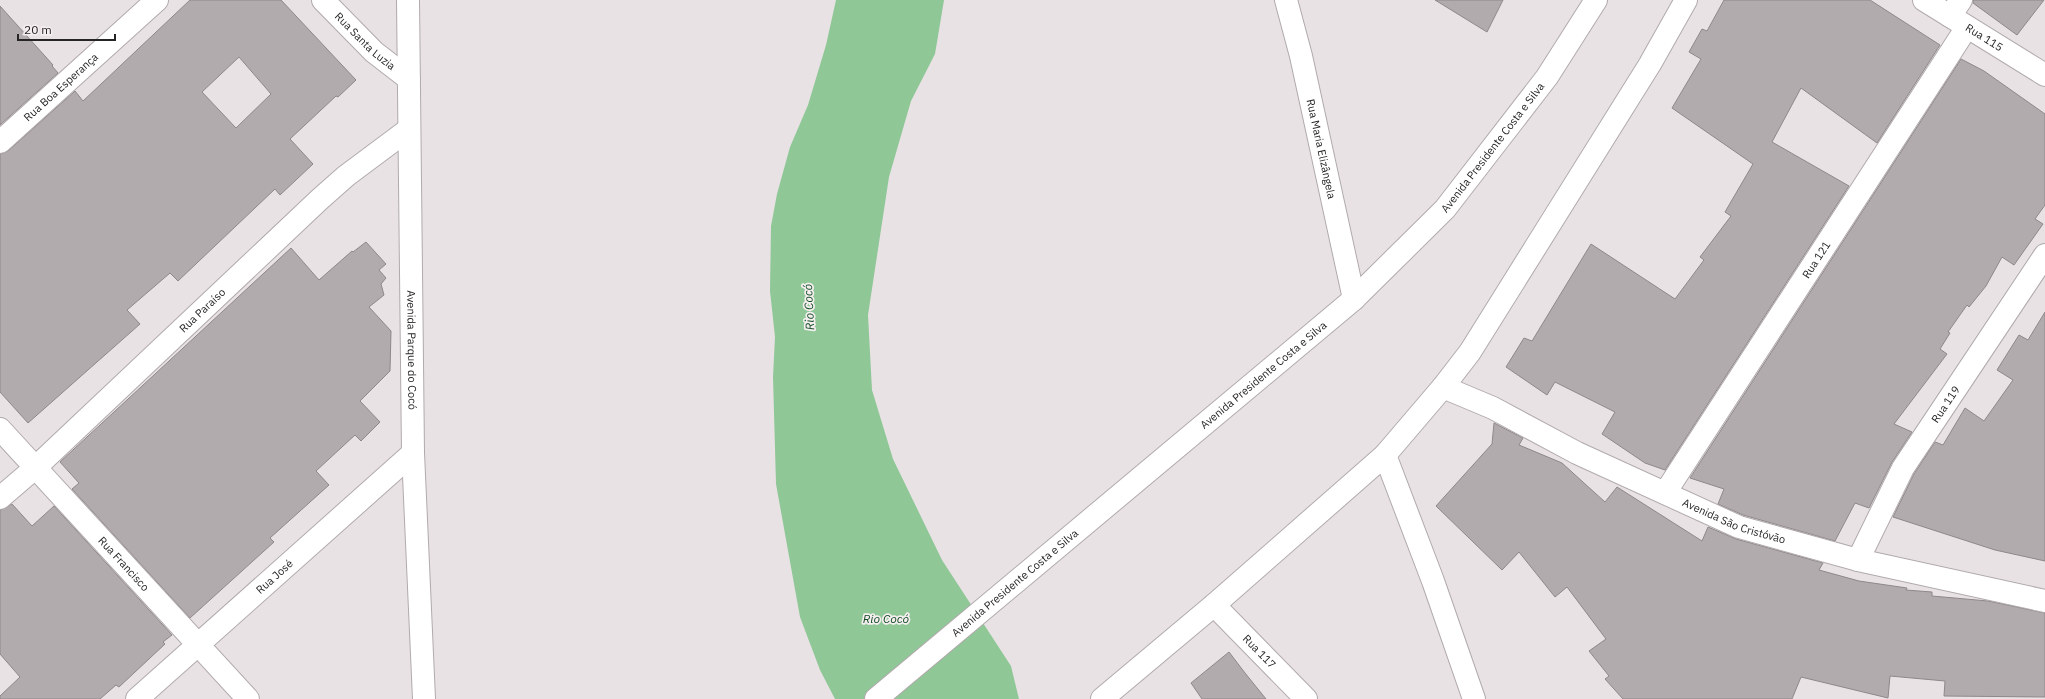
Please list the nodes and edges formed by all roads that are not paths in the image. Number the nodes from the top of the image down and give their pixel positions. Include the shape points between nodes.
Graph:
1 (157, 0) edge
2 (323, 0) edge
3 (408, 0) edge
4 (1286, 0) edge
5 (1596, 0) edge
6 (1686, 0) edge
7 (1924, 0) edge
8 (1959, 14) edge
9 (2045, 74) edge
10 (409, 79) junction
11 (409, 129) junction
12 (0, 142) edge
13 (2045, 255) edge
14 (1354, 299) junction
15 (1443, 388) junction
16 (0, 429) edge
17 (413, 453) junction
18 (1385, 455) junction
19 (35, 468) junction
20 (1665, 493) junction
21 (0, 498) edge
22 (1858, 560) junction
23 (2045, 601) edge
24 (1214, 605) junction
25 (198, 644) junction
26 (137, 699) edge
27 (248, 699) edge
28 (424, 699) edge
29 (876, 699) edge
30 (1102, 699) edge
31 (1306, 699) edge
32 (1474, 699) edge

1 - 12 street, Rua Boa Esperança
2 - 10 street, Rua Santa Luzia via 374,52
3 - 10 street, Avenida Parque do Cocó
4 - 14 street, Rua Maria Elizângela via 1301,56
5 - 14 street, Avenida Presidente Costa e Silva via 1547,77 1445,209
6 - 15 street via 1650,64 1470,352
7 - 8 street, Rua 115
8 - 9 street, Rua 115
8 - 20 street, Rua 121
10 - 11 street, Avenida Parque do Cocó
11 - 17 street, Avenida Parque do Cocó
11 - 19 street, Rua Paraíso via 346,176 320,199
13 - 22 street, Rua 119 via 1903,468
14 - 29 street, Avenida Presidente Costa e Silva
15 - 18 street
15 - 20 street, Avenida São Cristóvão via 1493,408 1577,453
16 - 19 street, Rua Francisco
17 - 25 street, Rua José
17 - 28 street, Avenida Parque do Cocó
18 - 24 street
18 - 32 street
19 - 21 street, Rua Paraíso
19 - 25 street, Rua Francisco
20 - 22 street, Avenida São Cristóvão via 1739,527
22 - 23 street, Avenida São Cristóvão
24 - 30 street
24 - 31 street, Rua 117
25 - 26 street, Rua José
25 - 27 street, Rua Francisco

